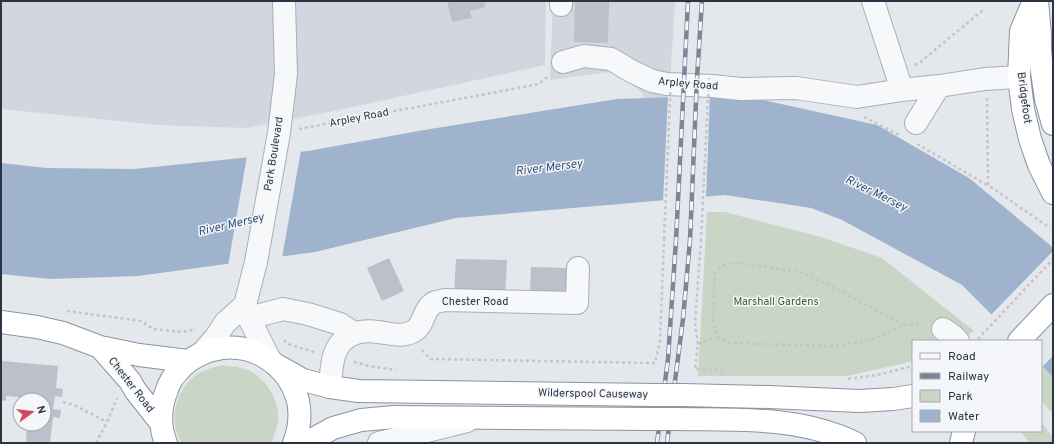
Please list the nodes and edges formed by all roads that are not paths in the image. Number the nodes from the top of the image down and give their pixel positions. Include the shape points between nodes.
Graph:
1 (284, 1) edge
2 (874, 1) edge
3 (1036, 1) edge
4 (563, 62) road end
5 (1019, 77) junction
6 (938, 86) junction
7 (902, 90) junction
8 (1053, 124) edge
9 (911, 134) road end
10 (1053, 193) edge
11 (578, 268) dead end
12 (248, 303) junction
13 (1053, 305) edge
14 (1, 322) edge
15 (354, 334) junction
16 (1020, 340) edge
17 (100, 347) junction
18 (194, 357) junction
19 (274, 363) junction
20 (330, 387) junction
21 (912, 396) edge
22 (482, 418) junction
23 (163, 436) edge
24 (294, 443) edge
25 (306, 443) edge
26 (379, 443) edge
27 (855, 443) edge

1 - 12 street, Park Boulevard via 286,74 279,133
2 - 7 street
3 - 5 highway, Bridgefoot via 1021,31
3 - 8 highway, Bridgefoot via 1042,72
4 - 7 street, Arpley Road via 584,56 611,59 652,81 667,84 741,89 796,88 857,97
5 - 6 street, Arpley Road
5 - 10 highway, Bridgefoot via 1030,139
6 - 7 street, Arpley Road
6 - 9 street
11 - 15 street, Chester Road via 577,303 445,300 435,302 429,307 421,324 406,334 366,331
12 - 15 street via 308,314 340,324
12 - 18 street via 225,323 216,337
12 - 19 street
13 - 16 highway
14 - 17 highway, Chester Road via 63,332
15 - 20 street via 338,346
17 - 18 highway, Chester Road via 139,355
17 - 23 highway, Chester Road via 130,381
18 - 19 highway, Wilderspool Causeway via 215,349 243,348
18 - 23 highway via 172,378 163,400
19 - 20 highway, Wilderspool Causeway via 303,380
19 - 24 highway via 290,382 298,401 299,422
20 - 21 highway, Wilderspool Causeway, bridge via 359,391 682,395 860,402
22 - 25 highway via 394,417 360,420 333,428
22 - 26 street
22 - 27 highway, bridge via 761,420 820,429

